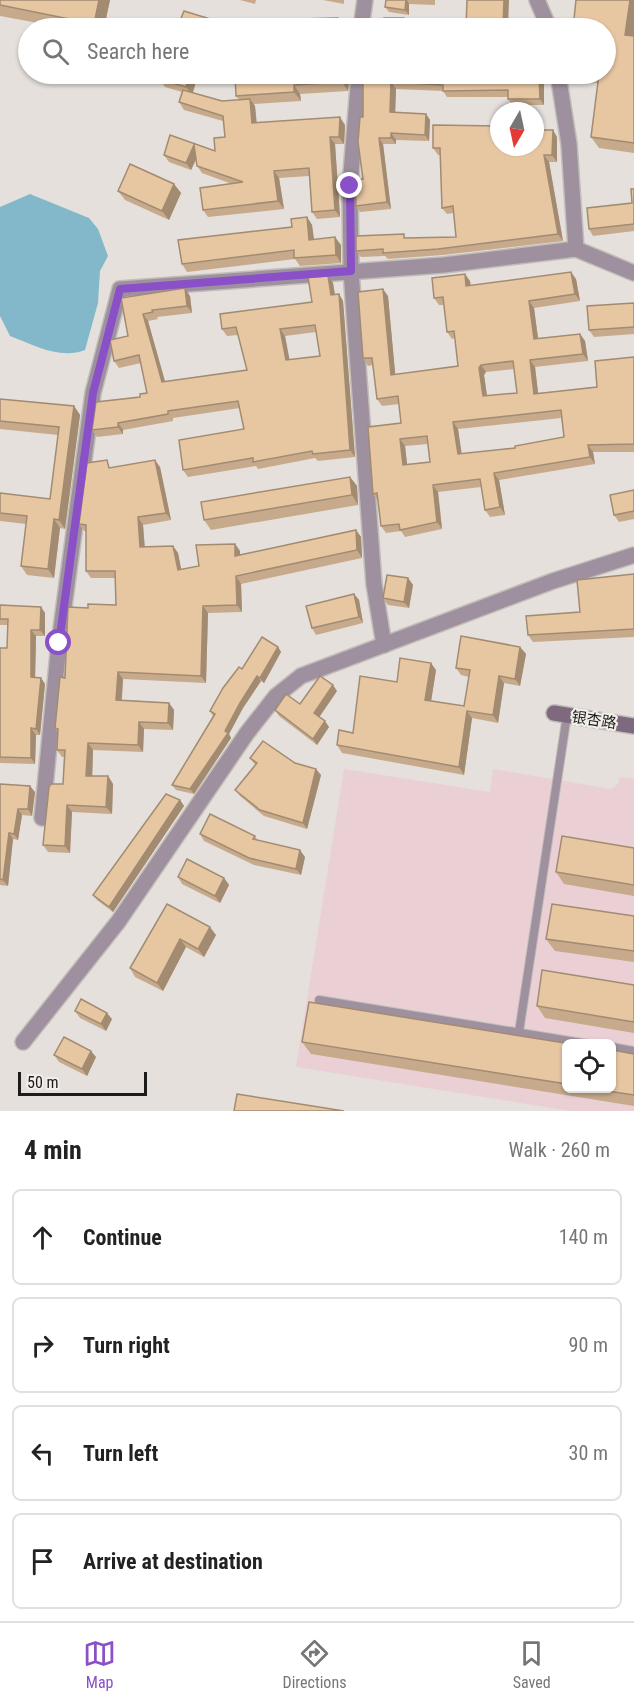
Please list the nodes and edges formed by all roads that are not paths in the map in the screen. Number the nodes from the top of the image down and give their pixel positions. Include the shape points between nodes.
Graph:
1 (365, 0) edge
2 (537, 0) edge
3 (362, 18) edge
4 (545, 18) edge
5 (358, 84) edge
6 (560, 84) edge
7 (576, 249) junction
8 (351, 271) junction
9 (634, 273) edge
10 (634, 555) edge
11 (384, 645) junction
12 (561, 714) joint
13 (634, 726) edge
14 (42, 818) dead end
15 (319, 1000) dead end
16 (519, 1032) junction
17 (562, 1039) edge
18 (23, 1042) dead end
19 (616, 1048) edge
20 (634, 1051) edge

1 - 3 street
2 - 4 street
5 - 8 street via 350,186
6 - 7 street via 569,144
7 - 8 street via 444,265
7 - 9 street
8 - 11 street via 374,584
8 - 14 street via 120,289 93,393 59,643
10 - 11 street
11 - 18 street via 301,676 276,696 118,922
12 - 13 street, 银杏路
12 - 16 lane
15 - 16 lane
16 - 17 lane
19 - 20 lane

